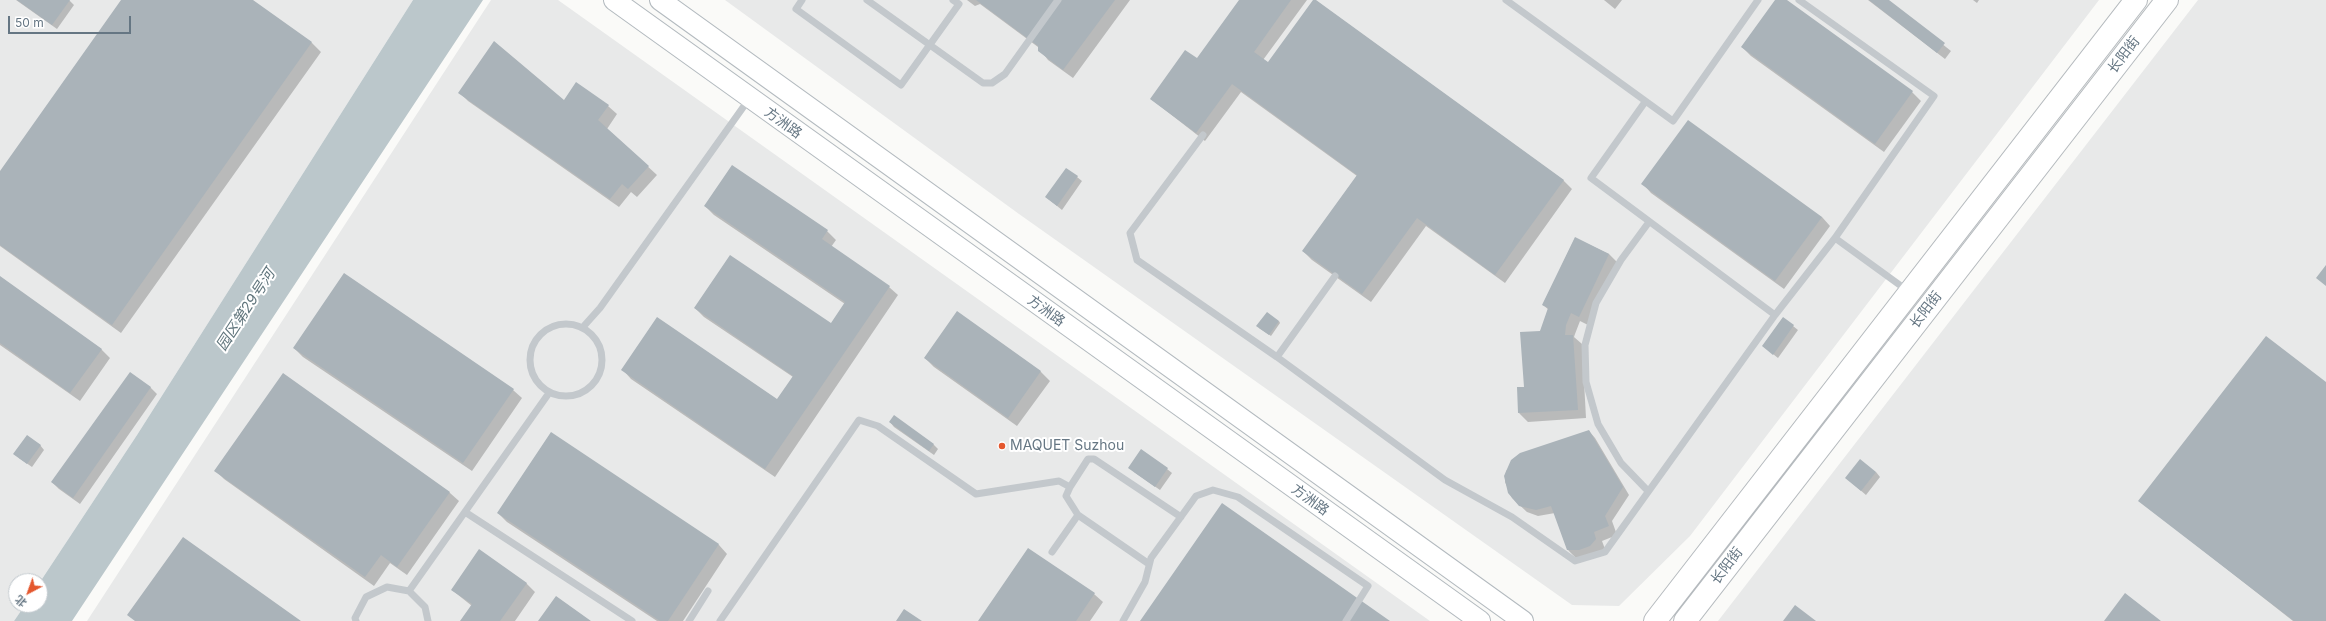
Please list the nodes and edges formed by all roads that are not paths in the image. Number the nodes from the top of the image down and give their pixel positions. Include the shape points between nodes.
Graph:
1 (614, 0) edge
2 (660, 0) edge
3 (802, 0) edge
4 (867, 0) edge
5 (953, 0) edge
6 (1058, 0) edge
7 (1506, 0) edge
8 (1758, 0) edge
9 (1798, 0) edge
10 (2136, 0) edge
11 (2167, 0) edge
12 (930, 45) junction
13 (749, 99) junction
14 (1645, 102) junction
15 (1203, 135) dead end
16 (1649, 222) junction
17 (1835, 238) junction
18 (1335, 276) dead end
19 (1910, 293) junction
20 (1776, 314) junction
21 (583, 327) junction
22 (1277, 356) junction
23 (549, 393) junction
24 (1070, 487) junction
25 (1648, 491) junction
26 (465, 512) junction
27 (1078, 515) junction
28 (1181, 517) junction
29 (1052, 552) dead end
30 (1149, 564) junction
31 (409, 591) junction
32 (708, 591) dead end
33 (356, 621) edge
34 (428, 621) edge
35 (632, 621) edge
36 (688, 621) edge
37 (720, 621) edge
38 (1123, 621) edge
39 (1346, 621) edge
40 (1480, 621) edge
41 (1523, 621) edge
42 (1655, 621) edge
43 (1685, 621) edge

1 - 13 main road, 方洲路
2 - 41 main road, 方洲路
3 - 12 lane via 796,9 901,85
4 - 12 lane
5 - 12 lane via 959,4
6 - 12 lane via 1005,74 992,84 983,83
7 - 14 lane
8 - 14 lane via 1672,121
9 - 17 lane via 1934,96
10 - 19 main road, 长阳街
11 - 43 main road, 长阳街
13 - 21 lane via 600,308
13 - 40 main road, 方洲路
14 - 16 lane via 1591,178
15 - 22 lane via 1130,233 1137,260
16 - 20 lane
16 - 25 lane via 1621,260 1596,303 1585,345 1586,382 1598,424 1621,463
17 - 19 lane
17 - 20 lane
18 - 22 lane
19 - 42 main road, 长阳街
20 - 25 lane
21 - 23 lane via 561,323 540,333 530,354 533,376
21 - 23 lane via 600,343 603,366 593,386 572,397
22 - 25 lane via 1445,480 1512,516 1574,561 1605,552
23 - 26 lane
24 - 27 lane via 1066,496
24 - 28 lane via 1088,459 1094,459
24 - 37 lane via 1059,481 976,494 878,426 859,420 786,522
26 - 31 lane
26 - 35 lane
27 - 29 lane
27 - 30 lane
28 - 30 lane
28 - 39 lane via 1196,496 1213,490 1238,497 1368,586
30 - 38 lane via 1145,582
31 - 33 lane via 386,587 366,597
31 - 34 lane via 425,607
32 - 36 lane

